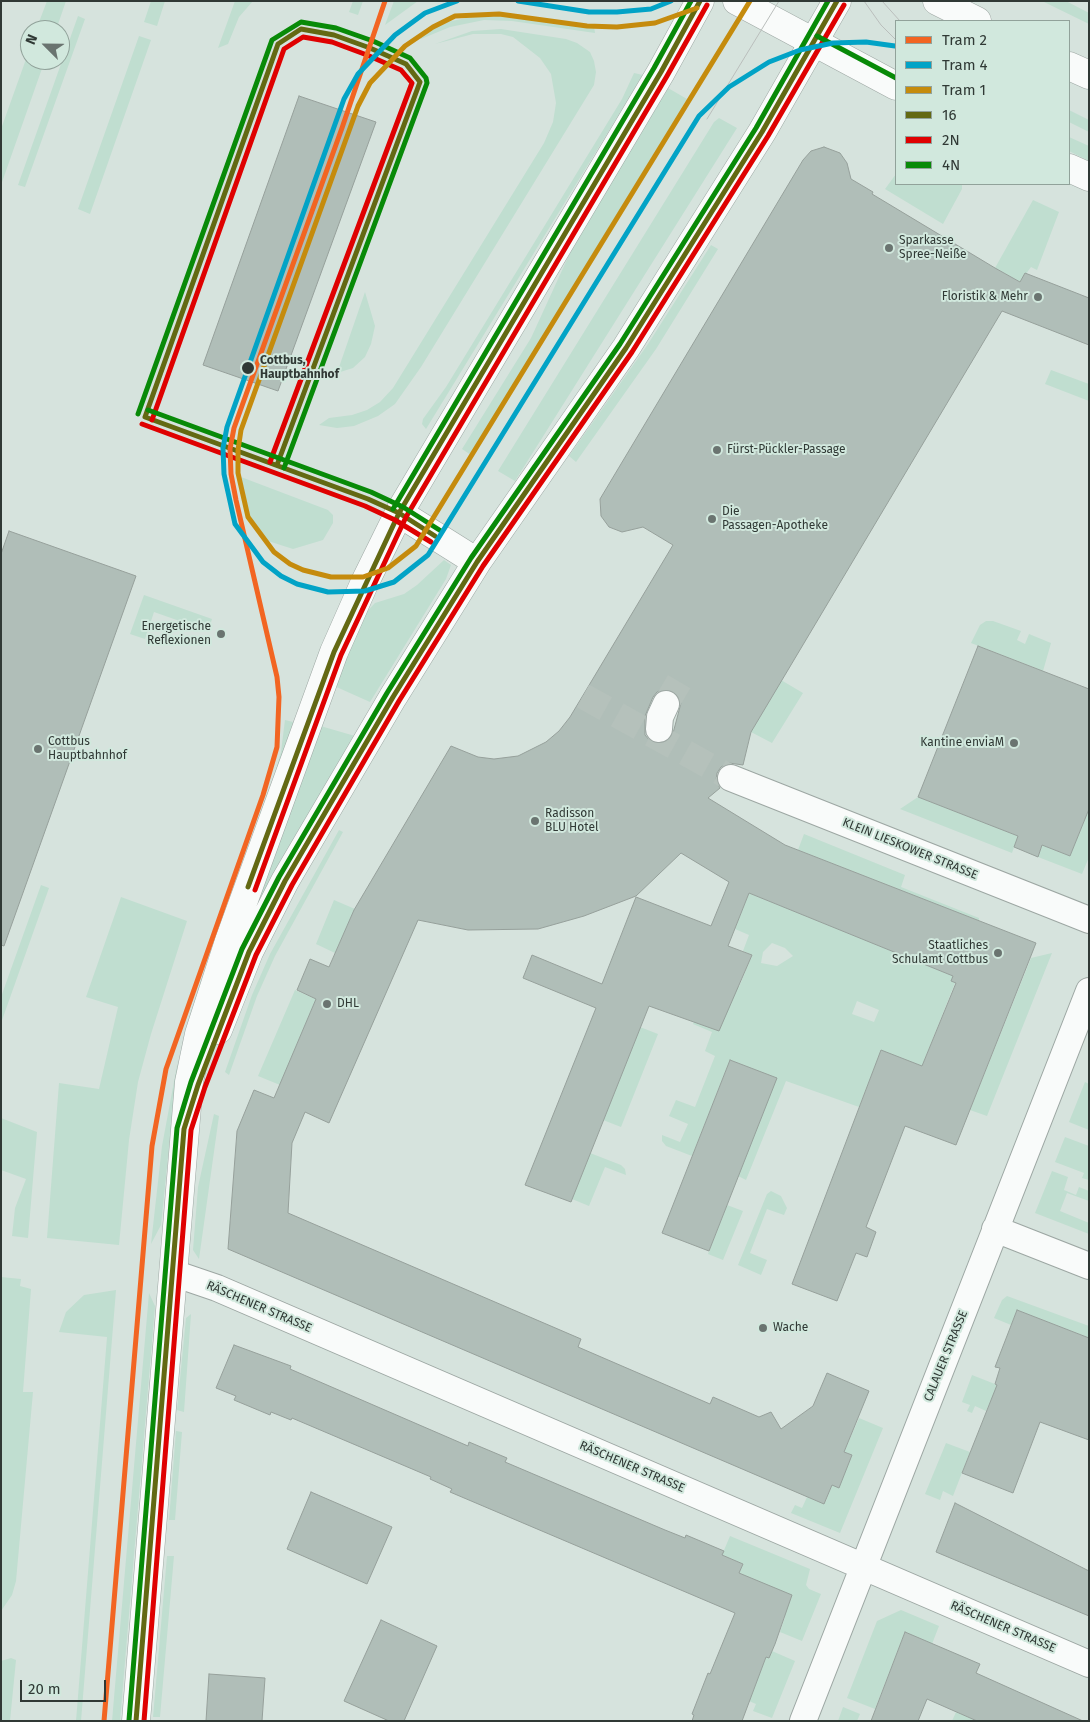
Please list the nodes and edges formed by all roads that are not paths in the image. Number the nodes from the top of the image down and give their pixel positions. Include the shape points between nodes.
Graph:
1 (700, 1) edge
2 (737, 1) edge
3 (837, 1) edge
4 (937, 1) edge
5 (975, 20) edge
6 (814, 43) junction
7 (1070, 66) edge
8 (1089, 75) edge
9 (895, 85) edge
10 (1070, 168) edge
11 (1089, 177) edge
12 (399, 514) junction
13 (477, 562) junction
14 (666, 704) tunnel mouth
15 (659, 729) dead end
16 (731, 778) tunnel mouth
17 (1089, 920) edge
18 (1089, 991) edge
19 (184, 1128) junction
20 (996, 1229) junction
21 (1089, 1266) edge
22 (173, 1273) junction
23 (863, 1566) junction
24 (1089, 1664) edge
25 (136, 1721) edge
26 (803, 1721) edge

1 - 12 street
2 - 6 street
3 - 6 street
4 - 5 street
6 - 9 street
6 - 13 street via 626,348
7 - 8 street
10 - 11 street
12 - 13 street
12 - 19 street via 334,652 250,881 199,1034
13 - 19 street via 284,881 246,961
14 - 15 street
16 - 17 street, KLEIN LIESKOWER STRASSE
18 - 20 street, CALAUER STRASSE
19 - 22 street
20 - 21 street
20 - 23 street, CALAUER STRASSE
22 - 23 street, RÄSCHENER STRASSE via 217,1288
22 - 25 street
23 - 24 street, RÄSCHENER STRASSE
23 - 26 street, CALAUER STRASSE

